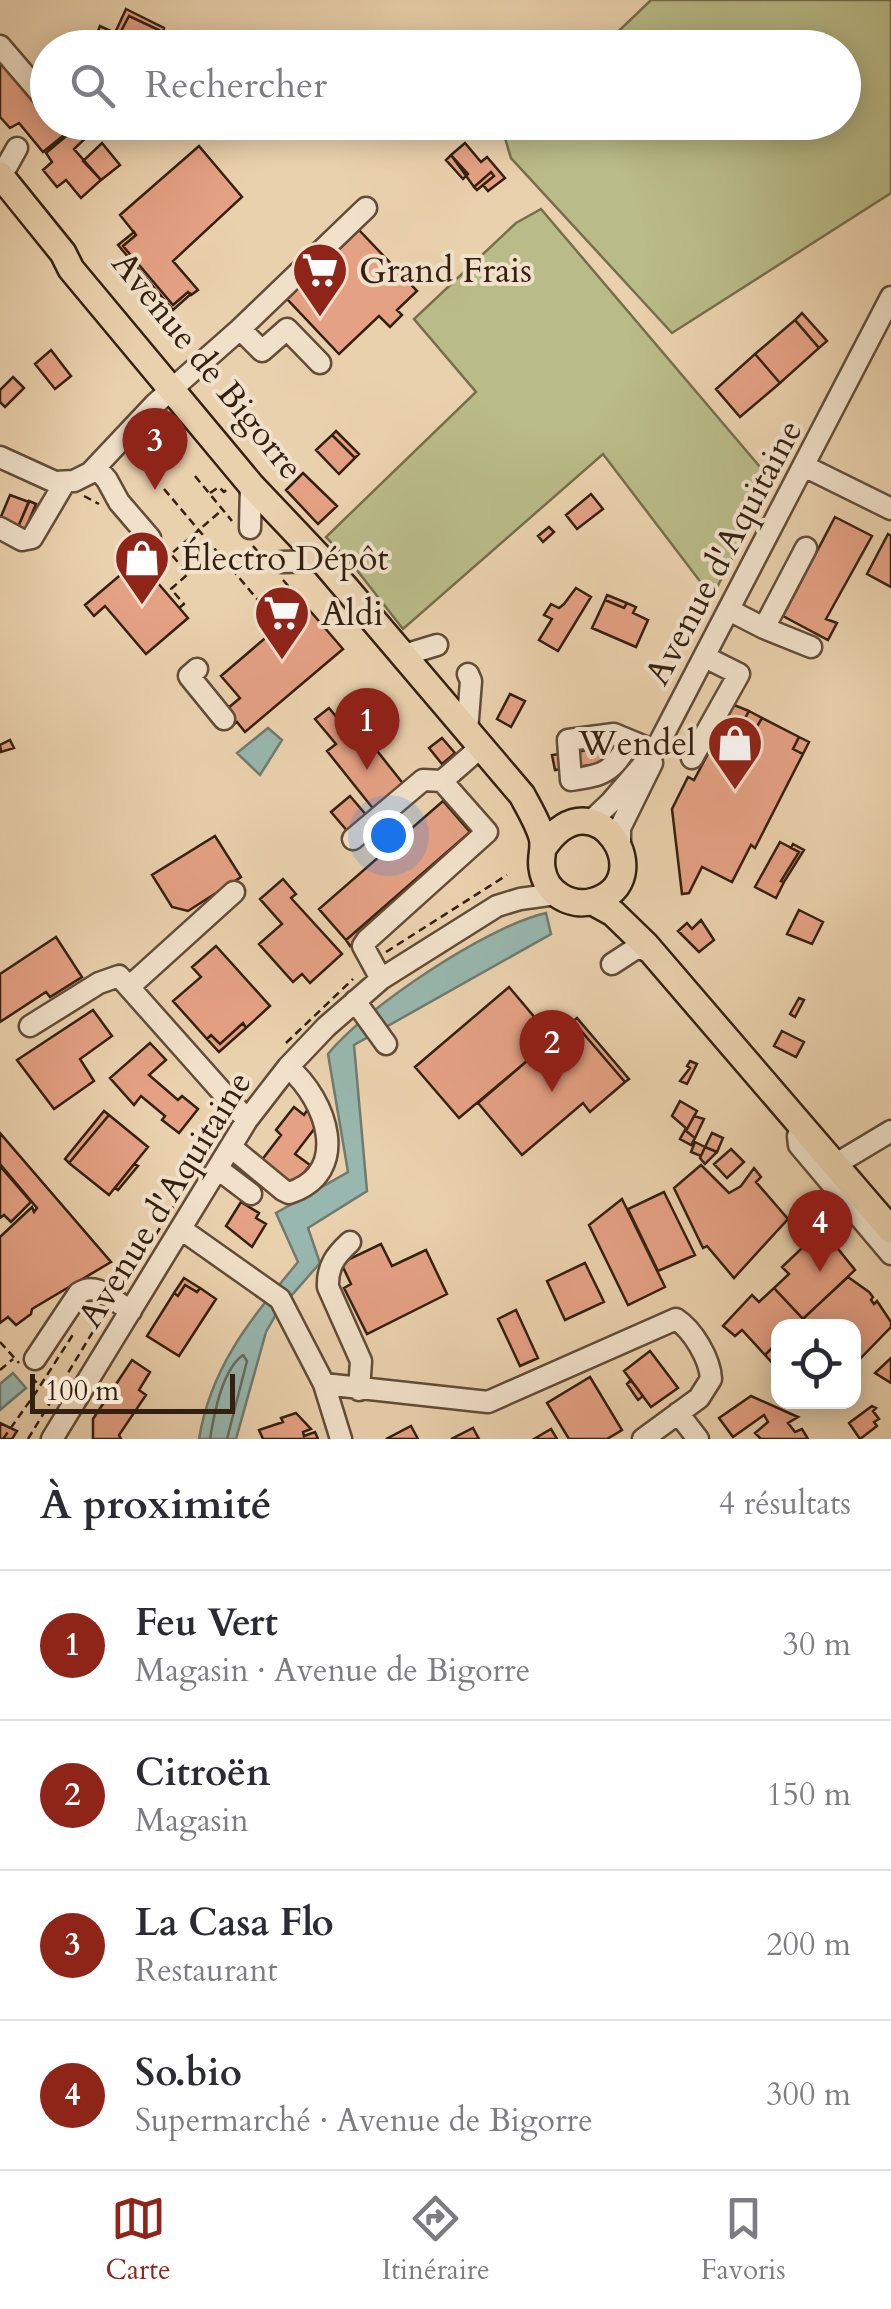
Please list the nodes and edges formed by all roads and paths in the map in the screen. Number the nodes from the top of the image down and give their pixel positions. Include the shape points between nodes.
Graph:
1 (0, 46) edge
2 (30, 82) edge
3 (17, 148) dead end
4 (0, 173) edge
5 (366, 208) dead end
6 (63, 253) junction
7 (891, 296) edge
8 (240, 329) junction
9 (320, 363) dead end
10 (176, 386) junction
11 (1, 460) edge
12 (804, 466) junction
13 (96, 467) junction
14 (65, 482) junction
15 (250, 485) junction
16 (164, 490) dead end
17 (224, 492) dead end
18 (209, 494) dead end
19 (891, 509) edge
20 (222, 510) dead end
21 (0, 528) edge
22 (250, 528) dead end
23 (294, 528) junction
24 (198, 530) junction
25 (150, 538) dead end
26 (806, 548) dead end
27 (281, 562) dead end
28 (324, 562) junction
29 (198, 565) dead end
30 (188, 574) junction
31 (180, 608) dead end
32 (729, 610) junction
33 (274, 619) dead end
34 (764, 628) junction
35 (436, 645) dead end
36 (811, 647) dead end
37 (404, 656) junction
38 (705, 656) junction
39 (197, 669) dead end
40 (468, 674) dead end
41 (224, 720) dead end
42 (474, 739) junction
43 (630, 742) dead end
44 (655, 751) junction
45 (692, 758) dead end
46 (442, 781) junction
47 (522, 794) junction
48 (583, 822) junction
49 (353, 838) dead end
50 (620, 847) junction
51 (543, 848) junction
52 (619, 880) junction
53 (234, 892) dead end
54 (556, 894) junction
55 (592, 902) junction
56 (497, 906) junction
57 (626, 926) junction
58 (650, 949) junction
59 (381, 980) junction
60 (124, 982) junction
61 (355, 1001) junction
62 (30, 1026) dead end
63 (386, 1044) dead end
64 (288, 1068) junction
65 (248, 1120) junction
66 (804, 1126) junction
67 (226, 1138) junction
68 (888, 1139) edge
69 (836, 1164) junction
70 (218, 1168) junction
71 (251, 1194) dead end
72 (181, 1229) junction
73 (891, 1230) edge
74 (350, 1242) dead end
75 (148, 1248) dead end
76 (891, 1254) edge
77 (228, 1261) junction
78 (137, 1266) dead end
79 (216, 1280) dead end
80 (122, 1306) junction
81 (14, 1358) dead end
82 (36, 1359) dead end
83 (0, 1370) edge
84 (324, 1384) junction
85 (40, 1386) dead end
86 (359, 1390) junction
87 (678, 1413) junction
88 (4, 1439) edge
89 (28, 1439) edge
90 (52, 1439) edge
91 (341, 1439) edge
92 (643, 1439) edge
93 (698, 1439) edge

1 - 2 street
3 - 4 street
4 - 6 main road, Avenue de Bigorre
5 - 8 street
6 - 10 main road, Avenue de Bigorre via 118,327
6 - 10 main road, Avenue de Bigorre via 81,265
7 - 12 street, Avenue d'Aquitaine
8 - 9 street via 262,352 287,329
8 - 10 street
10 - 13 street
10 - 15 main road, Avenue de Bigorre
10 - 23 main road, Avenue de Bigorre via 240,450
11 - 14 street
12 - 19 street
12 - 32 street, Avenue d'Aquitaine
13 - 14 street
13 - 25 street
14 - 21 street via 36,535 22,540
15 - 22 street
15 - 23 main road, Avenue de Bigorre
16 - 24 path
17 - 18 path via 219,486
20 - 24 path
23 - 28 main road, Avenue de Bigorre
24 - 30 path via 171,554
24 - 33 path
26 - 34 street
27 - 28 street
28 - 37 main road, Avenue de Bigorre
29 - 30 path
30 - 31 path via 170,589 184,604
32 - 34 street
32 - 38 street, Avenue d'Aquitaine
34 - 36 street
35 - 37 street
37 - 42 main road, Avenue de Bigorre
38 - 44 street, Avenue d'Aquitaine
38 - 45 street via 739,674
39 - 41 street via 188,676
40 - 42 street
42 - 46 street
42 - 47 main road, Avenue de Bigorre
43 - 44 street
44 - 48 street, Avenue d'Aquitaine via 611,802
44 - 50 street via 620,828
46 - 49 street via 423,780
46 - 59 street via 487,832 367,940 365,954
47 - 48 main road, Avenue de Bigorre via 561,818
47 - 51 main road, Avenue de Bigorre
48 - 50 main road via 613,835
48 - 51 main road via 553,833
50 - 52 main road
51 - 54 main road via 544,878
51 - 56 street via 527,883
52 - 55 main road
52 - 58 main road
53 - 60 street
54 - 55 main road
54 - 56 street, Avenue d'Aquitaine
55 - 57 main road
56 - 59 street, Avenue d'Aquitaine
57 - 58 main road
57 - 58 street via 610,961 638,947
58 - 66 main road
59 - 61 street, Avenue d'Aquitaine
60 - 62 street via 99,983
60 - 65 street
61 - 63 street
61 - 64 street, Avenue d'Aquitaine
64 - 65 street, Avenue d'Aquitaine
64 - 67 street via 314,1094 325,1124 328,1160 309,1187 283,1190
65 - 67 street, Avenue d'Aquitaine
66 - 69 main road
66 - 76 street via 799,1146
67 - 70 street, Avenue d'Aquitaine
67 - 75 path
68 - 69 street
69 - 73 main road
70 - 71 street
70 - 72 street, Avenue d'Aquitaine
72 - 77 street
72 - 80 street, Avenue d'Aquitaine
74 - 86 street via 327,1276 361,1362
77 - 79 street
77 - 84 street via 288,1311
78 - 80 path
80 - 82 street via 86,1288
80 - 89 path
80 - 90 street, Avenue d'Aquitaine
81 - 83 path
84 - 86 street
84 - 91 street
85 - 88 path
86 - 87 street via 488,1402 676,1319 711,1371 708,1388
87 - 92 street
87 - 93 street

